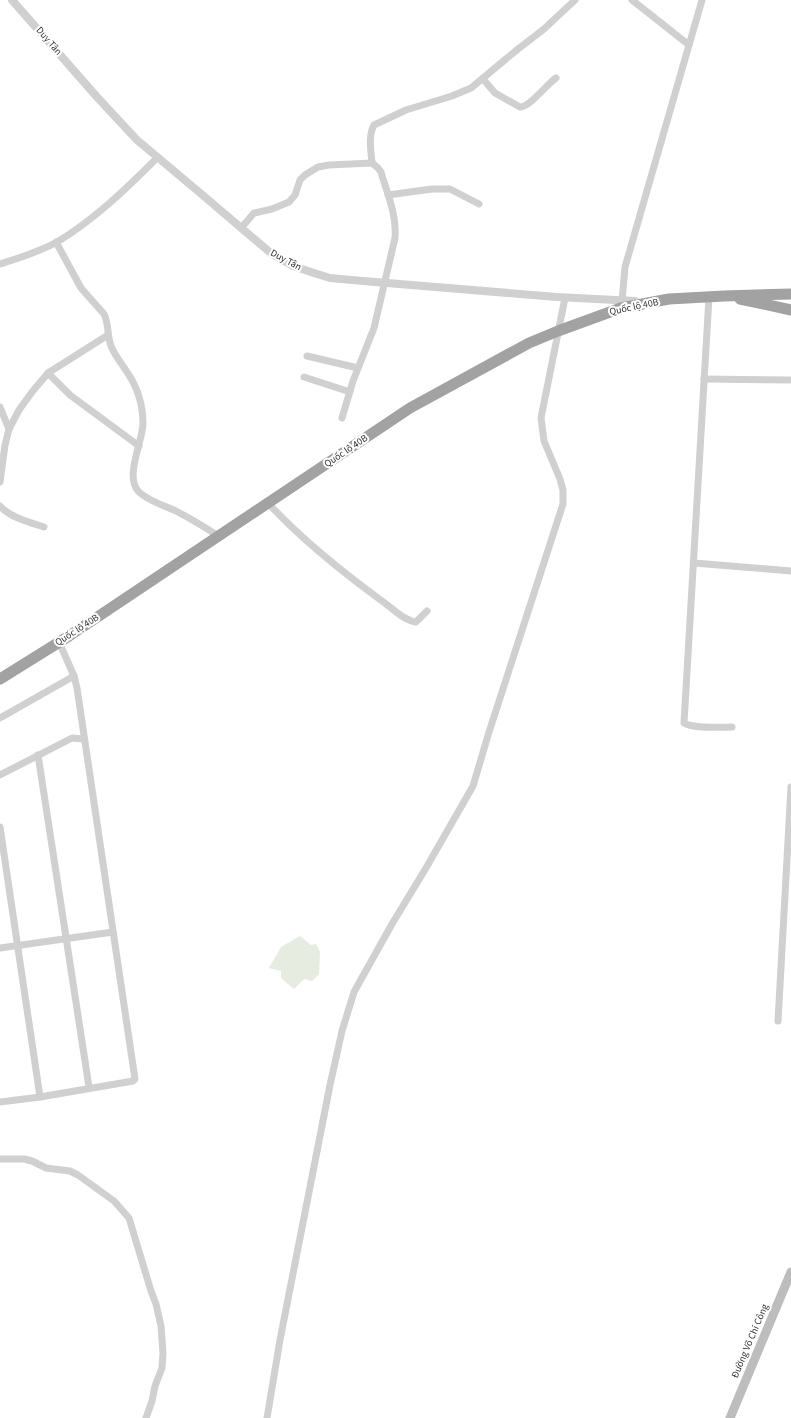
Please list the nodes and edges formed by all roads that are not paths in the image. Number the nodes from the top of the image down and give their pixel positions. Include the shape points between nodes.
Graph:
1 (12, 0) edge
2 (575, 0) edge
3 (632, 0) edge
4 (702, 0) edge
5 (689, 45) junction
6 (556, 78) dead end
7 (483, 79) junction
8 (158, 157) junction
9 (372, 163) junction
10 (388, 195) junction
11 (479, 204) dead end
12 (241, 228) junction
13 (56, 242) junction
14 (0, 264) edge
15 (384, 283) junction
16 (791, 294) edge
17 (724, 296) junction
18 (710, 297) junction
19 (565, 298) junction
20 (660, 301) junction
21 (622, 302) junction
22 (791, 310) edge
23 (558, 331) junction
24 (108, 335) junction
25 (307, 356) dead end
26 (358, 368) junction
27 (48, 373) junction
28 (304, 377) dead end
29 (704, 380) junction
30 (791, 380) edge
31 (350, 392) junction
32 (0, 407) edge
33 (342, 418) dead end
34 (9, 429) junction
35 (139, 446) junction
36 (0, 482) edge
37 (268, 503) junction
38 (0, 506) edge
39 (44, 527) dead end
40 (218, 536) junction
41 (694, 563) junction
42 (791, 571) edge
43 (427, 611) dead end
44 (59, 642) junction
45 (74, 676) junction
46 (0, 679) edge
47 (0, 718) edge
48 (732, 727) dead end
49 (84, 739) junction
50 (38, 755) junction
51 (0, 775) edge
52 (791, 787) edge
53 (0, 827) edge
54 (113, 932) junction
55 (67, 939) junction
56 (18, 946) junction
57 (0, 948) edge
58 (778, 1021) dead end
59 (89, 1087) junction
60 (40, 1097) junction
61 (0, 1102) edge
62 (0, 1159) edge
63 (791, 1272) edge
64 (146, 1418) edge
65 (267, 1418) edge
66 (730, 1418) edge

1 - 8 street, Duy Tân via 123,126
2 - 7 street
3 - 5 street
4 - 5 street
5 - 21 street via 625,267
6 - 7 street via 523,107 495,93
7 - 9 street via 466,91 406,110 374,125 371,135
8 - 12 street, Duy Tân
8 - 13 street via 124,190
9 - 10 street via 378,168
9 - 12 street via 318,167 300,180 292,199 254,214
10 - 11 street via 450,189
10 - 15 street via 395,232
12 - 15 street, Duy Tân via 272,254 294,266 330,278
13 - 14 street
13 - 24 street via 81,288 106,319
15 - 19 street, Duy Tân
15 - 26 street via 374,328
16 - 17 highway, Quốc lộ 40B
17 - 18 highway, Quốc lộ 40B
17 - 22 highway, Quốc lộ 40B
18 - 20 highway, Quốc lộ 40B
18 - 29 street
19 - 21 street, Duy Tân
19 - 23 street
20 - 21 street, Duy Tân
20 - 23 highway, Quốc lộ 40B via 621,308
23 - 37 highway, Quốc lộ 40B via 529,343 410,408
23 - 65 street via 541,418 544,441 563,490 563,504 488,732 473,786 354,992 330,1085
24 - 27 street
24 - 35 street via 115,354 139,394 143,424
25 - 26 street
26 - 31 street
27 - 34 street via 19,410
27 - 35 street via 70,395
28 - 31 street
29 - 30 street
29 - 41 street
31 - 33 street
32 - 34 street
34 - 36 street via 4,444
35 - 40 street via 133,483 139,492
37 - 40 highway, Quốc lộ 40B
37 - 43 street via 319,552 407,619 416,622
38 - 39 street via 26,522
40 - 44 highway, Quốc lộ 40B
41 - 42 street
41 - 48 street via 684,723
44 - 45 street
44 - 46 highway, Quốc lộ 40B
45 - 47 street
45 - 49 street
49 - 50 street via 72,738
49 - 54 street
50 - 51 street
50 - 55 street
52 - 58 street
53 - 56 street
54 - 55 street
54 - 59 street via 135,1079
55 - 56 street
55 - 59 street
56 - 57 street
56 - 60 street
59 - 60 street
60 - 61 street
62 - 64 street via 24,1159 46,1168 70,1171 114,1201 129,1218 156,1304 162,1333 162,1368
63 - 66 main road, Đường Võ Chí Công

